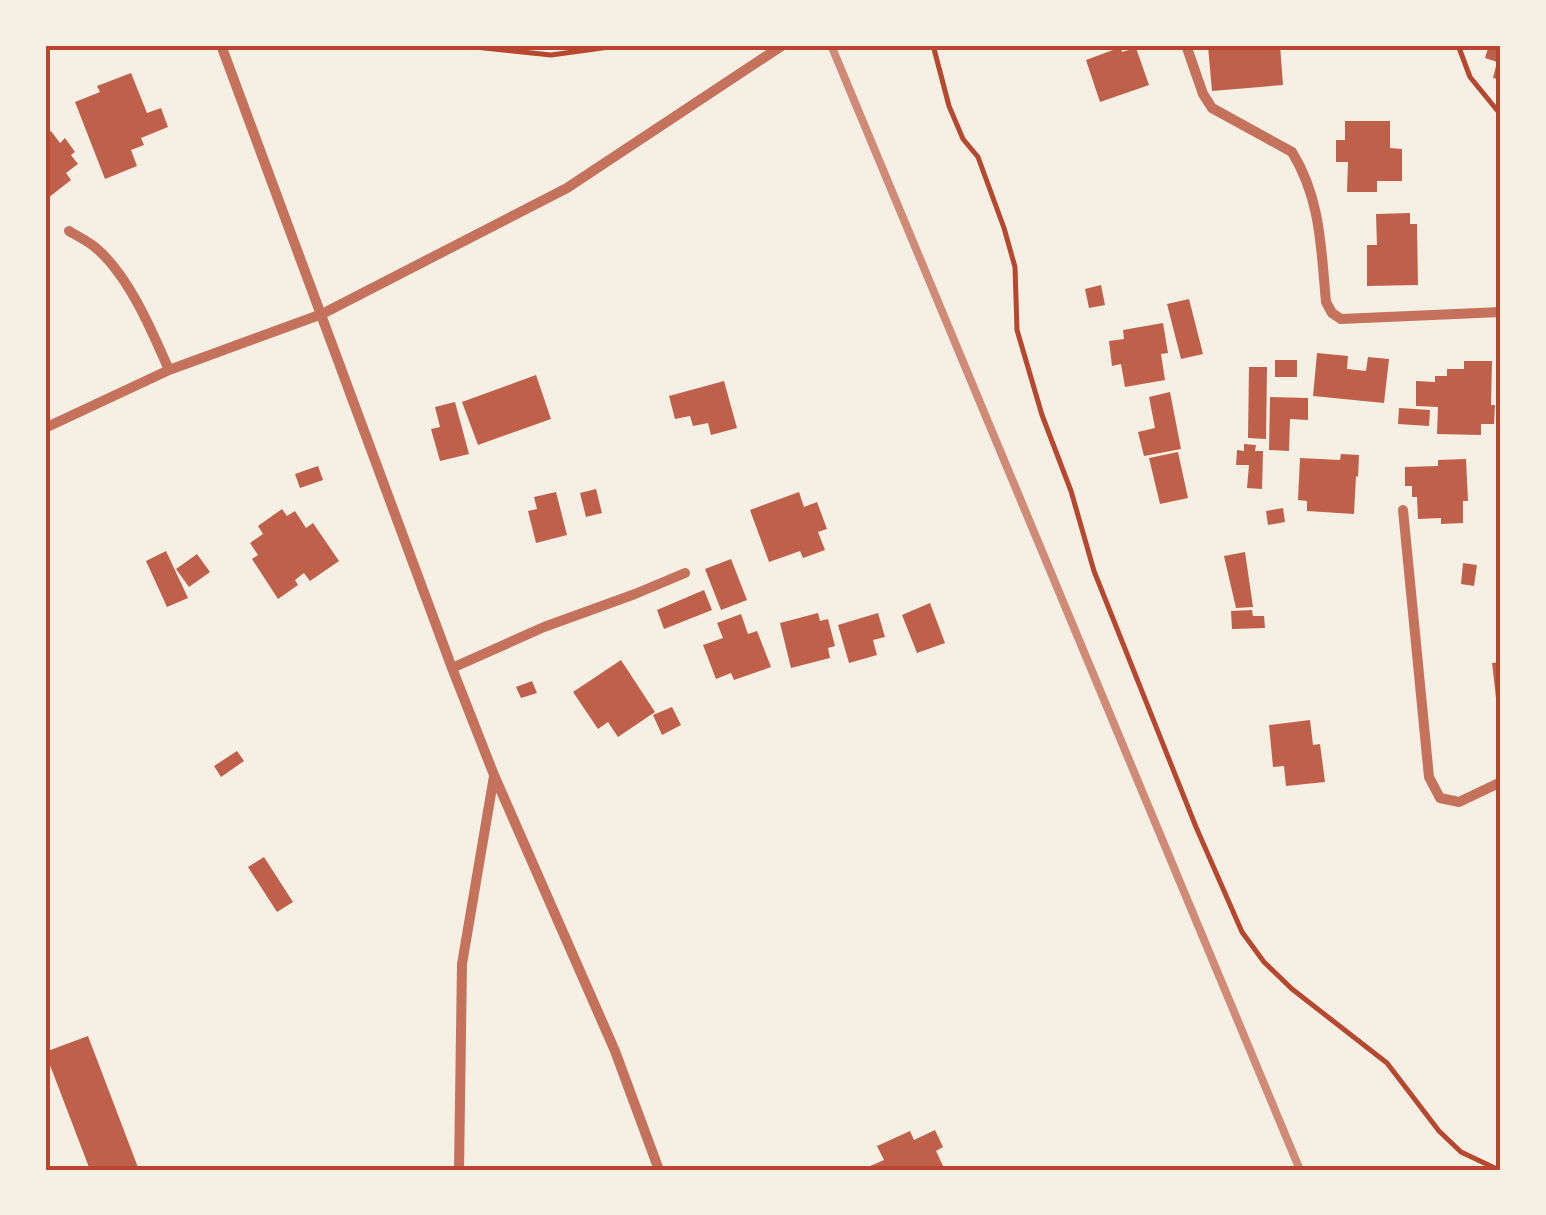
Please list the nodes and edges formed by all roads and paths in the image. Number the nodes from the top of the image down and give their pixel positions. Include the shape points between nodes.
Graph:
1 (221, 45) edge
2 (456, 45) edge
3 (624, 45) edge
4 (782, 45) edge
5 (933, 45) edge
6 (1186, 45) edge
7 (1458, 45) edge
8 (1501, 115) edge
9 (69, 231) dead end
10 (1501, 312) edge
11 (322, 314) junction
12 (169, 370) junction
13 (45, 428) edge
14 (1403, 510) dead end
15 (685, 572) dead end
16 (452, 668) junction
17 (494, 775) junction
18 (1501, 782) edge
19 (459, 1170) edge
20 (659, 1170) edge
21 (1498, 1170) edge

1 - 11 street
2 - 3 path via 551,56
4 - 11 street via 567,188
5 - 21 path via 949,106 978,156 1004,228 1015,267 1017,330 1094,571 1242,932 1292,989 1387,1063 1439,1131
6 - 10 street via 1212,108 1292,152 1298,163 1317,212 1332,313 1342,319
7 - 8 path via 1470,77
9 - 12 street via 117,271
11 - 12 street
11 - 16 street
12 - 13 street
14 - 18 street via 1428,777 1440,798 1459,802
15 - 16 street
16 - 17 street
17 - 19 street via 462,964
17 - 20 street via 615,1051

